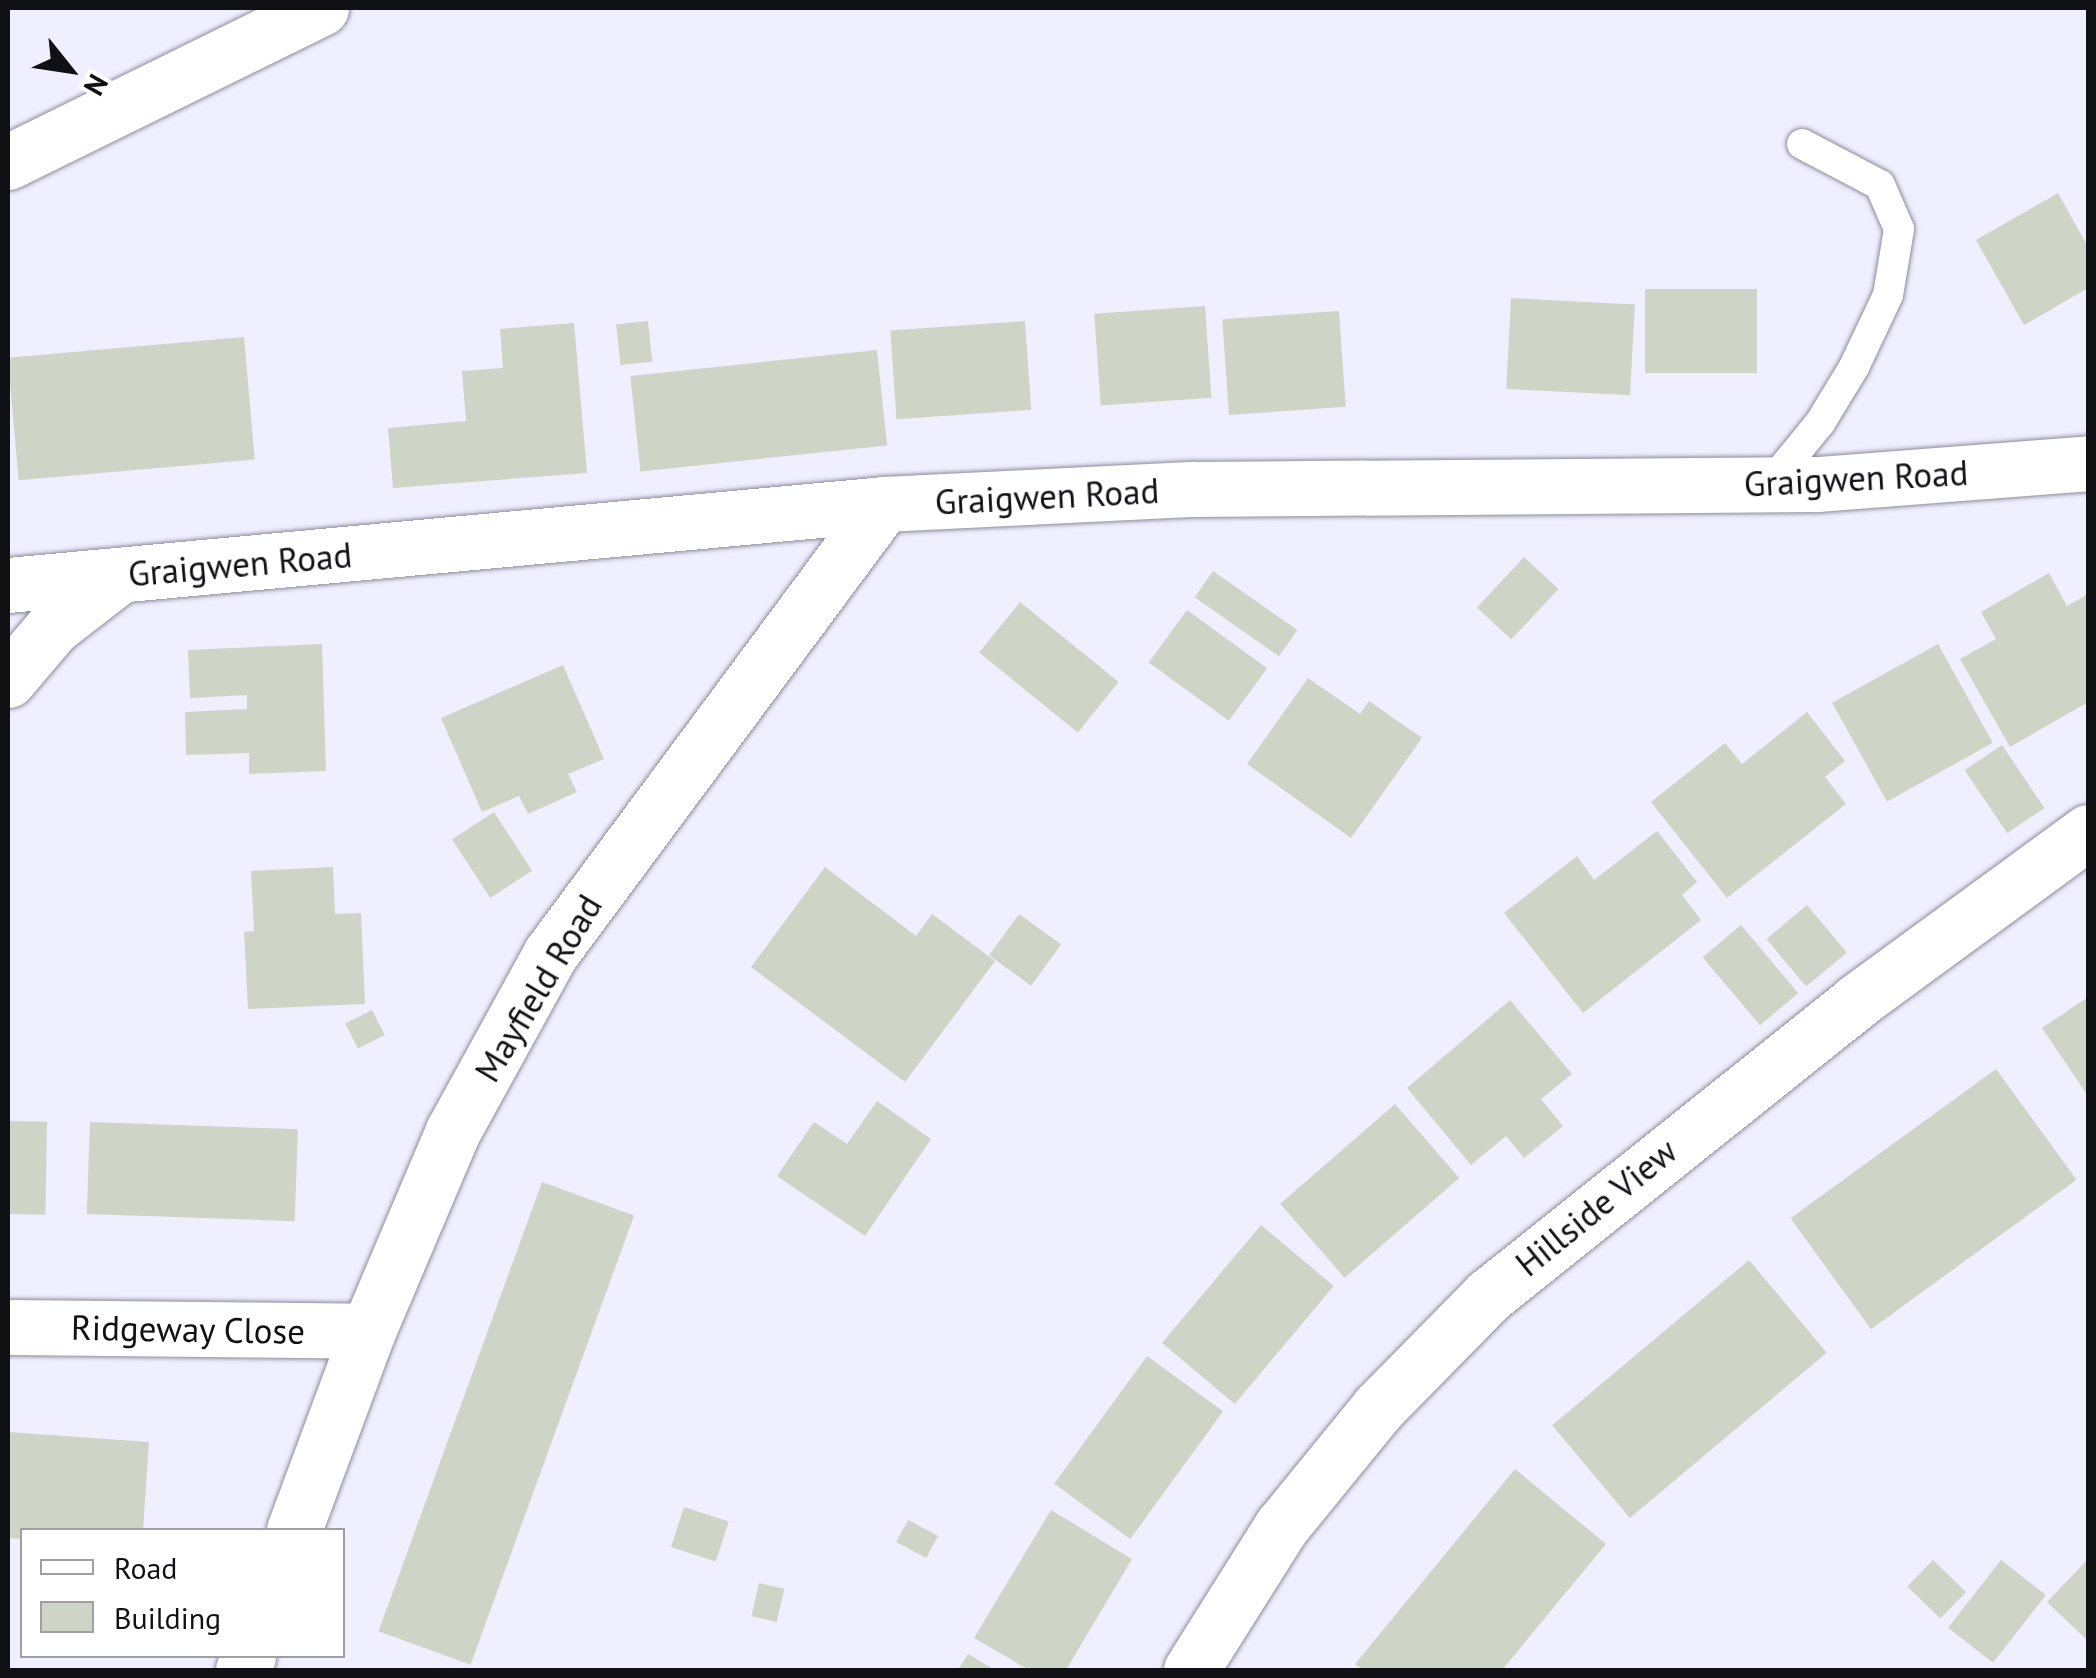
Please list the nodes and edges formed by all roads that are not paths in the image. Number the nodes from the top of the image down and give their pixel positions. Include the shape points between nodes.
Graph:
1 (321, 8) edge
2 (1802, 144) dead end
3 (8, 162) edge
4 (2081, 455) edge
5 (1770, 484) junction
6 (884, 504) junction
7 (120, 575) junction
8 (8, 585) edge
9 (8, 680) edge
10 (2088, 832) edge
11 (8, 1328) edge
12 (368, 1331) junction
13 (295, 1528) edge
14 (1192, 1670) edge

1 - 3 street
2 - 5 lane via 1880,184 1899,229 1888,295 1854,367 1820,423
4 - 5 street, Graigwen Road
5 - 6 street, Graigwen Road via 1195,489
6 - 7 street, Graigwen Road
6 - 12 street, Mayfield Road via 550,953 454,1131
7 - 8 street, Graigwen Road
7 - 9 street via 53,627
10 - 14 street, Hillside View via 1856,1001 1488,1296 1378,1408 1280,1528
11 - 12 street, Ridgeway Close
12 - 13 street, Mayfield Road

